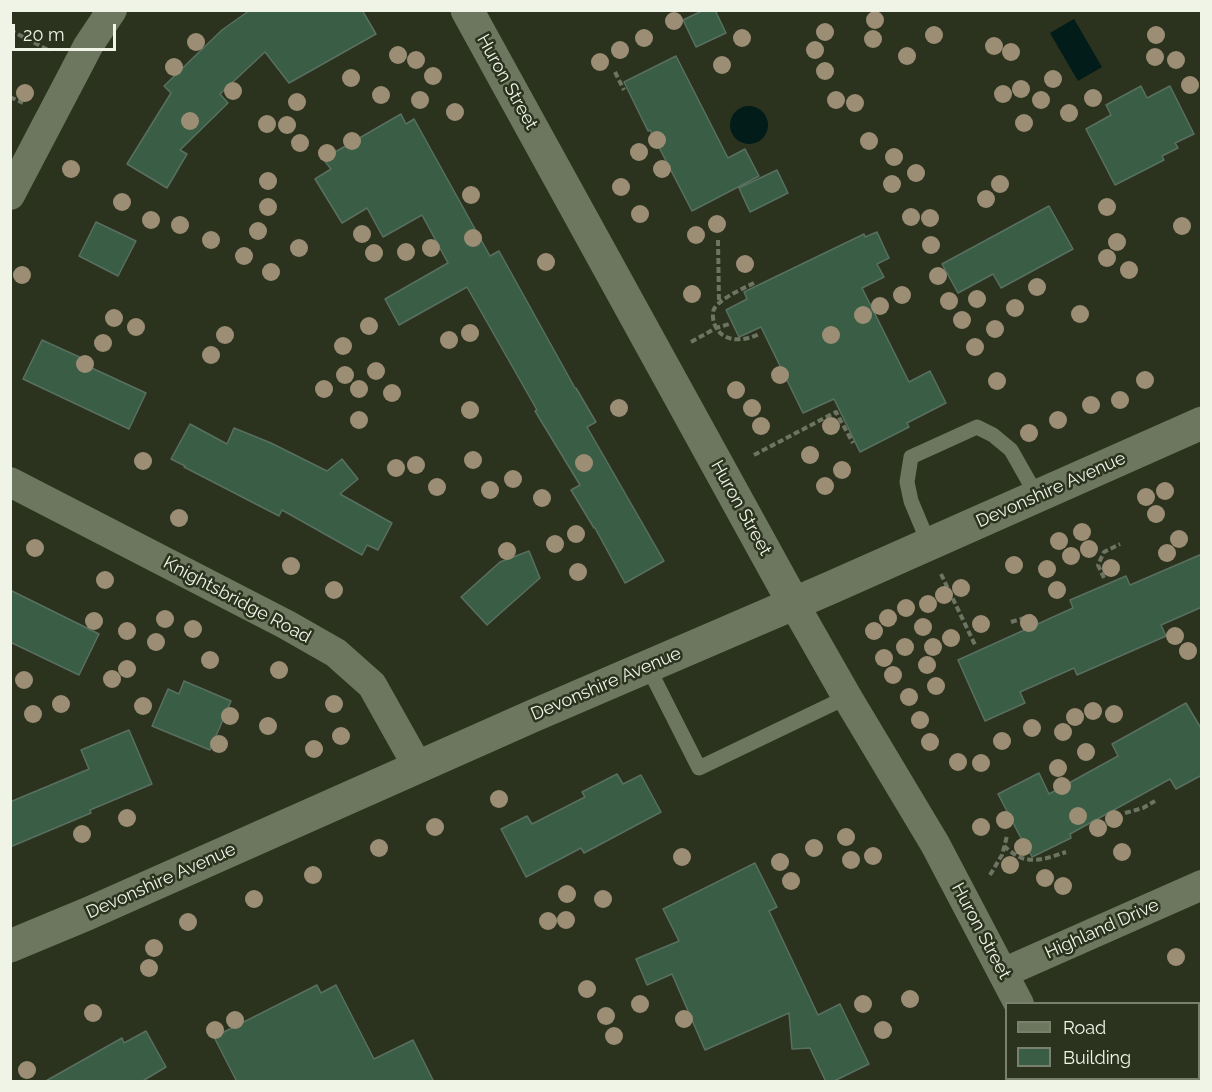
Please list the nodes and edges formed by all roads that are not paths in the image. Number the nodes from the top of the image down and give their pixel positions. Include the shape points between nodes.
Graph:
1 (112, 10) edge
2 (467, 10) edge
3 (10, 195) edge
4 (1202, 423) edge
5 (10, 482) edge
6 (1037, 496) junction
7 (935, 558) junction
8 (794, 603) junction
9 (648, 667) junction
10 (848, 697) junction
11 (418, 767) junction
12 (1202, 885) edge
13 (10, 946) edge
14 (1003, 973) junction
15 (1018, 1002) edge

1 - 3 street
2 - 8 main road, Huron Street
4 - 6 main road, Devonshire Avenue
5 - 11 street, Knightsbridge Road via 336,653 372,685
6 - 7 main road, Devonshire Avenue
6 - 7 lane via 1011,450 977,427 911,457 907,482 913,507
7 - 8 main road, Devonshire Avenue
8 - 9 main road, Devonshire Avenue
8 - 10 street, Huron Street
9 - 10 lane via 699,768
9 - 11 main road, Devonshire Avenue
10 - 14 street, Huron Street via 935,844
11 - 13 main road, Devonshire Avenue
12 - 14 street, Highland Drive
14 - 15 street, Huron Street

